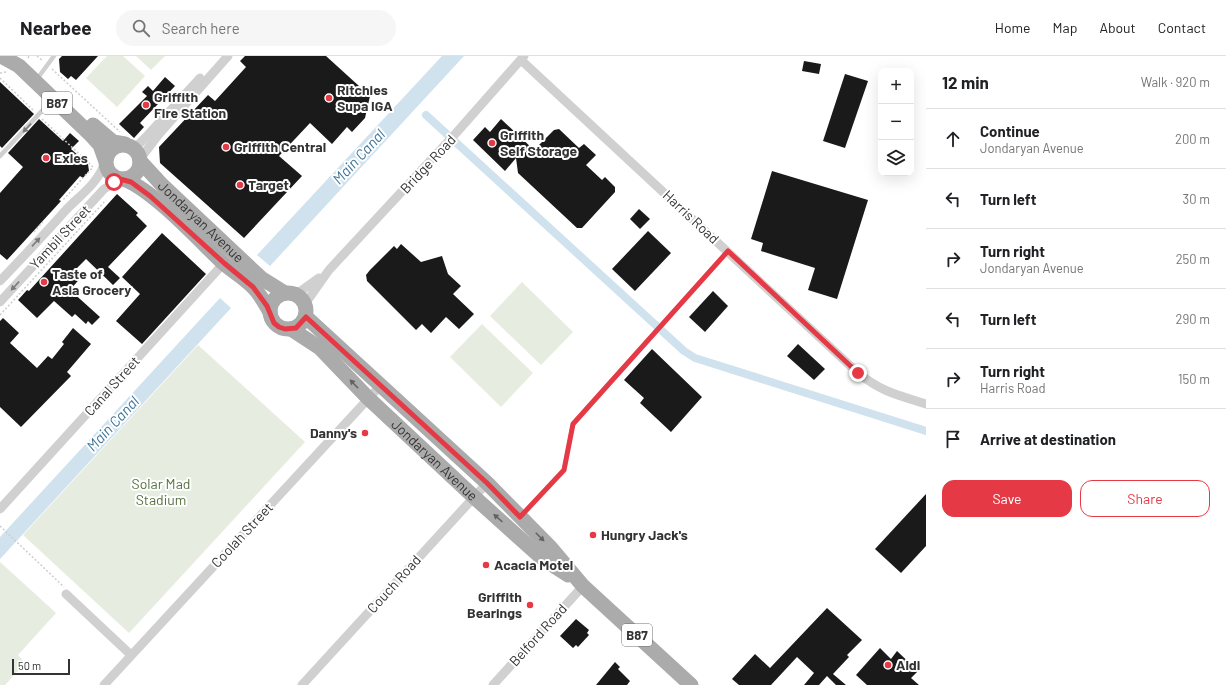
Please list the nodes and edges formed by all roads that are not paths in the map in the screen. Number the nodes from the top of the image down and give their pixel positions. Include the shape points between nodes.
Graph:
1 (1, 56) edge
2 (54, 56) edge
3 (221, 56) edge
4 (228, 56) edge
5 (26, 57) edge
6 (523, 58) edge
7 (44, 70) junction
8 (53, 99) junction
9 (125, 141) junction
10 (0, 156) edge
11 (140, 160) junction
12 (101, 163) junction
13 (122, 179) junction
14 (728, 251) junction
15 (224, 263) junction
16 (242, 269) junction
17 (329, 270) junction
18 (0, 281) edge
19 (257, 282) junction
20 (288, 293) junction
21 (1, 300) edge
22 (306, 310) junction
23 (270, 312) junction
24 (291, 330) junction
25 (380, 386) junction
26 (368, 398) junction
27 (926, 404) edge
28 (487, 483) junction
29 (474, 497) junction
30 (0, 509) edge
31 (520, 517) junction
32 (583, 586) junction
33 (66, 594) road end
34 (131, 655) junction
35 (104, 685) edge
36 (302, 685) edge
37 (493, 685) edge
38 (691, 685) edge

1 - 8 main road, B87 via 20,66
2 - 7 lane
3 - 9 street via 146,138 138,145
4 - 11 street via 159,134
5 - 7 main road, B87
6 - 14 street, Harris Road
6 - 17 street, Bridge Road
7 - 9 main road, B87 via 108,138 113,142
8 -> 10 lane
8 - 12 main road, B87 via 100,145
9 - 11 main road, B87 via 137,152
9 - 12 main road via 114,146
11 - 13 main road via 137,172
11 - 16 main road, Jondaryan Avenue / B87
12 - 13 main road, B87 via 110,173
18 -> 12 street, Yambil Street via 92,186 102,172
13 - 15 main road, Jondaryan Avenue / B87 via 138,187 165,208
13 -> 21 street, Yambil Street via 104,189
14 - 27 street, Harris Road via 858,373 875,386
14 - 31 lane via 573,424 564,470
15 - 16 main road, Jondaryan Avenue / B87
15 - 30 street, Canal Street
16 - 19 main road, Jondaryan Avenue / B87
17 - 20 street, Bridge Road via 301,291
17 - 22 street, Bridge Road
19 - 20 main road, Jondaryan Avenue / B87
19 - 23 main road, Jondaryan Avenue / B87
20 - 22 main road, B87 via 297,295
20 - 23 main road via 276,298
22 - 24 main road via 300,325
22 - 25 main road, Jondaryan Avenue / B87
23 - 24 main road, B87 via 271,318 279,327
26 -> 24 main road, Jondaryan Avenue / B87 via 320,348
25 - 26 street, Coolah Street
25 - 28 main road, Jondaryan Avenue / B87
26 - 29 main road, Jondaryan Avenue / B87
26 - 34 street, Coolah Street
28 - 29 street, Couch Road
28 - 31 main road, Jondaryan Avenue / B87
32 -> 29 main road, Jondaryan Avenue / B87 via 543,559
29 - 36 street, Couch Road
31 -> 32 main road, Jondaryan Avenue / B87
32 - 37 street, Belford Road
32 - 38 main road, Jondaryan Avenue / B87
33 - 34 street
34 - 35 street, Coolah Street

